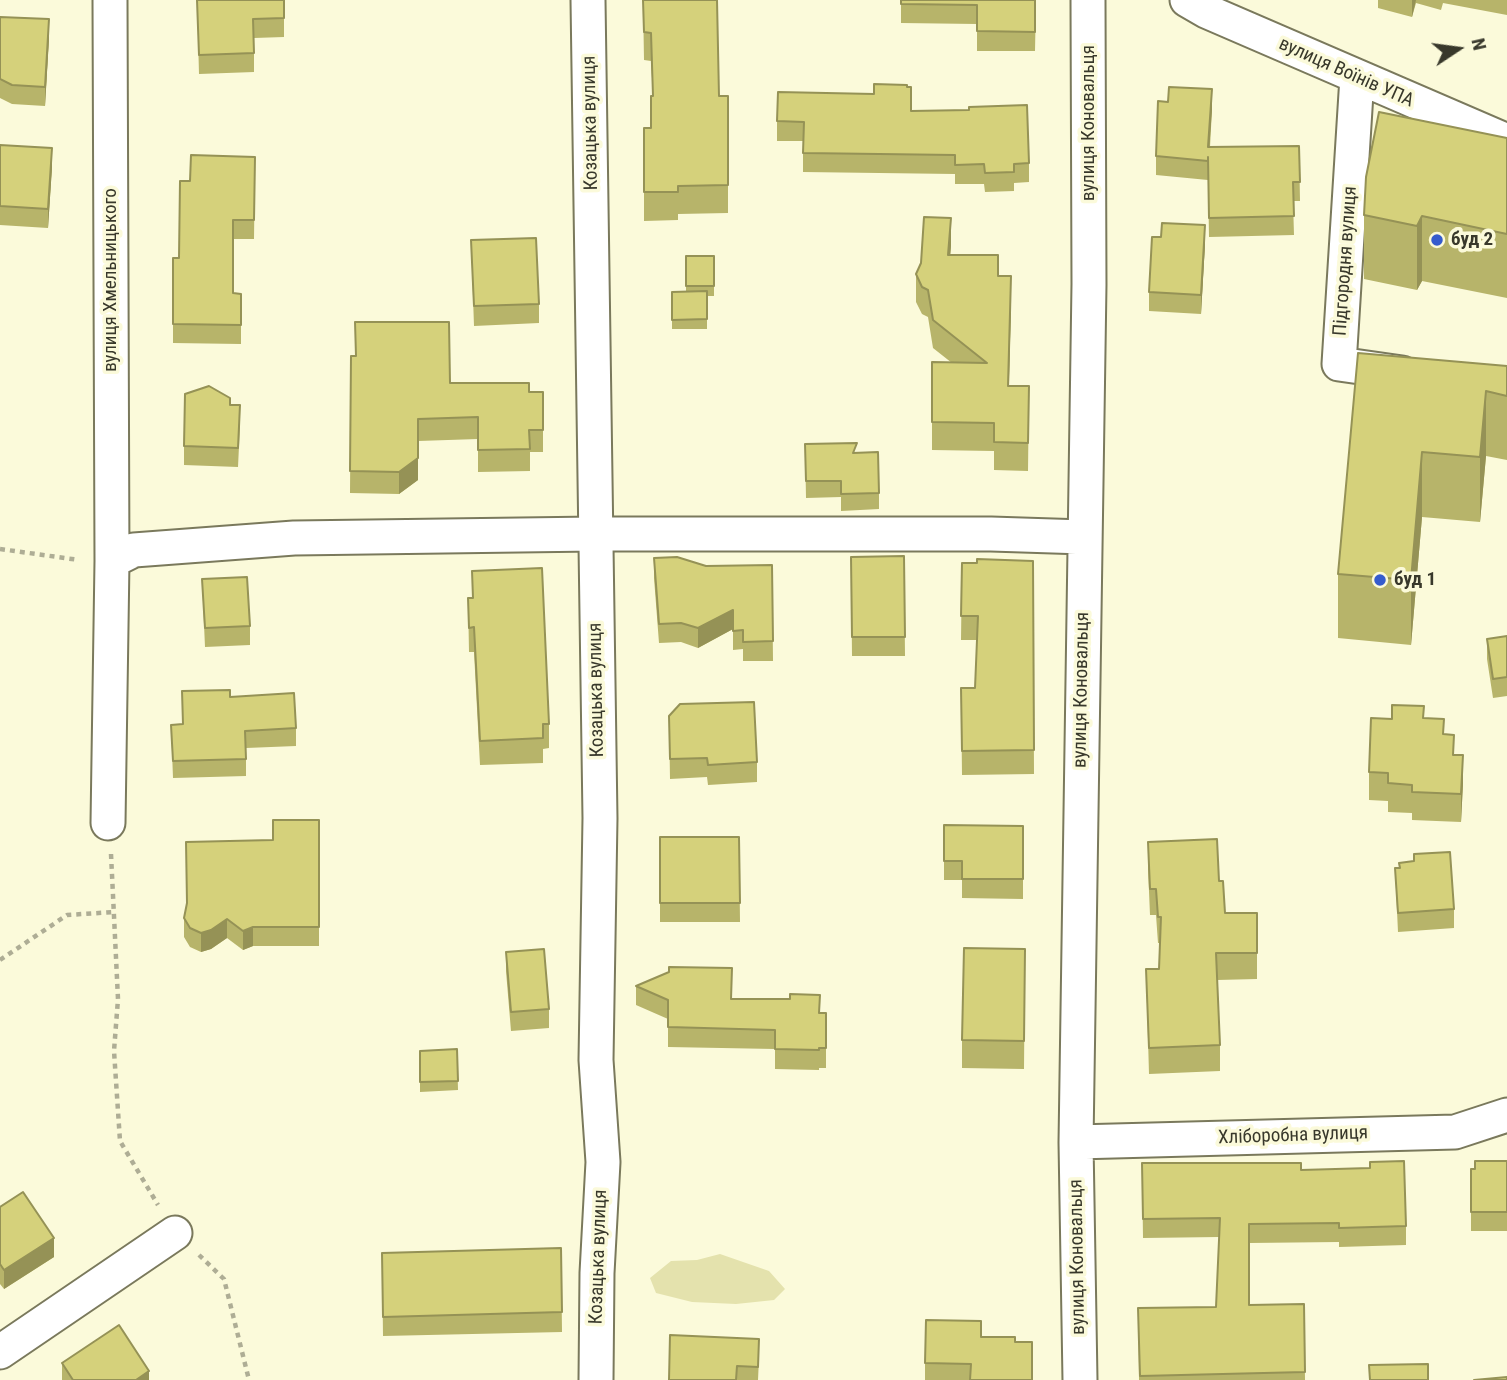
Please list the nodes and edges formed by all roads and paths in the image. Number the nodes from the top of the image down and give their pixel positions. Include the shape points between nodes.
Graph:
1 (110, 0) edge
2 (588, 0) edge
3 (1088, 0) edge
4 (1187, 0) edge
5 (1357, 77) junction
6 (1507, 141) edge
7 (1420, 375) edge
8 (595, 534) junction
9 (1084, 537) junction
10 (0, 549) edge
11 (112, 561) junction
12 (108, 823) joint
13 (115, 912) junction
14 (0, 960) edge
15 (1507, 1115) edge
16 (1076, 1142) junction
17 (175, 1233) junction
18 (0, 1352) edge
19 (249, 1380) edge
20 (596, 1380) edge
21 (1080, 1380) edge

1 - 11 street, вулиця Хмельницького
2 - 8 street, Козацька вулиця
3 - 9 street, вулиця Коновальця
4 - 5 street, вулиця Воїнів УПА
5 - 6 street, вулиця Воїнів УПА
5 - 7 street, Підгородня вулиця via 1339,364
8 - 9 street
8 - 11 street via 294,538 134,550
8 - 20 street, Козацька вулиця via 600,818 596,1060 603,1163
9 - 16 street, вулиця Коновальця
10 - 11 path
11 - 12 street, вулиця Хмельницького
12 - 13 path
13 - 14 path via 67,915
13 - 17 path via 118,999 114,1051 120,1141
15 - 16 street, Хліборобна вулиця via 1455,1132
16 - 21 street, вулиця Коновальця
17 - 18 street
17 - 19 path via 224,1279

